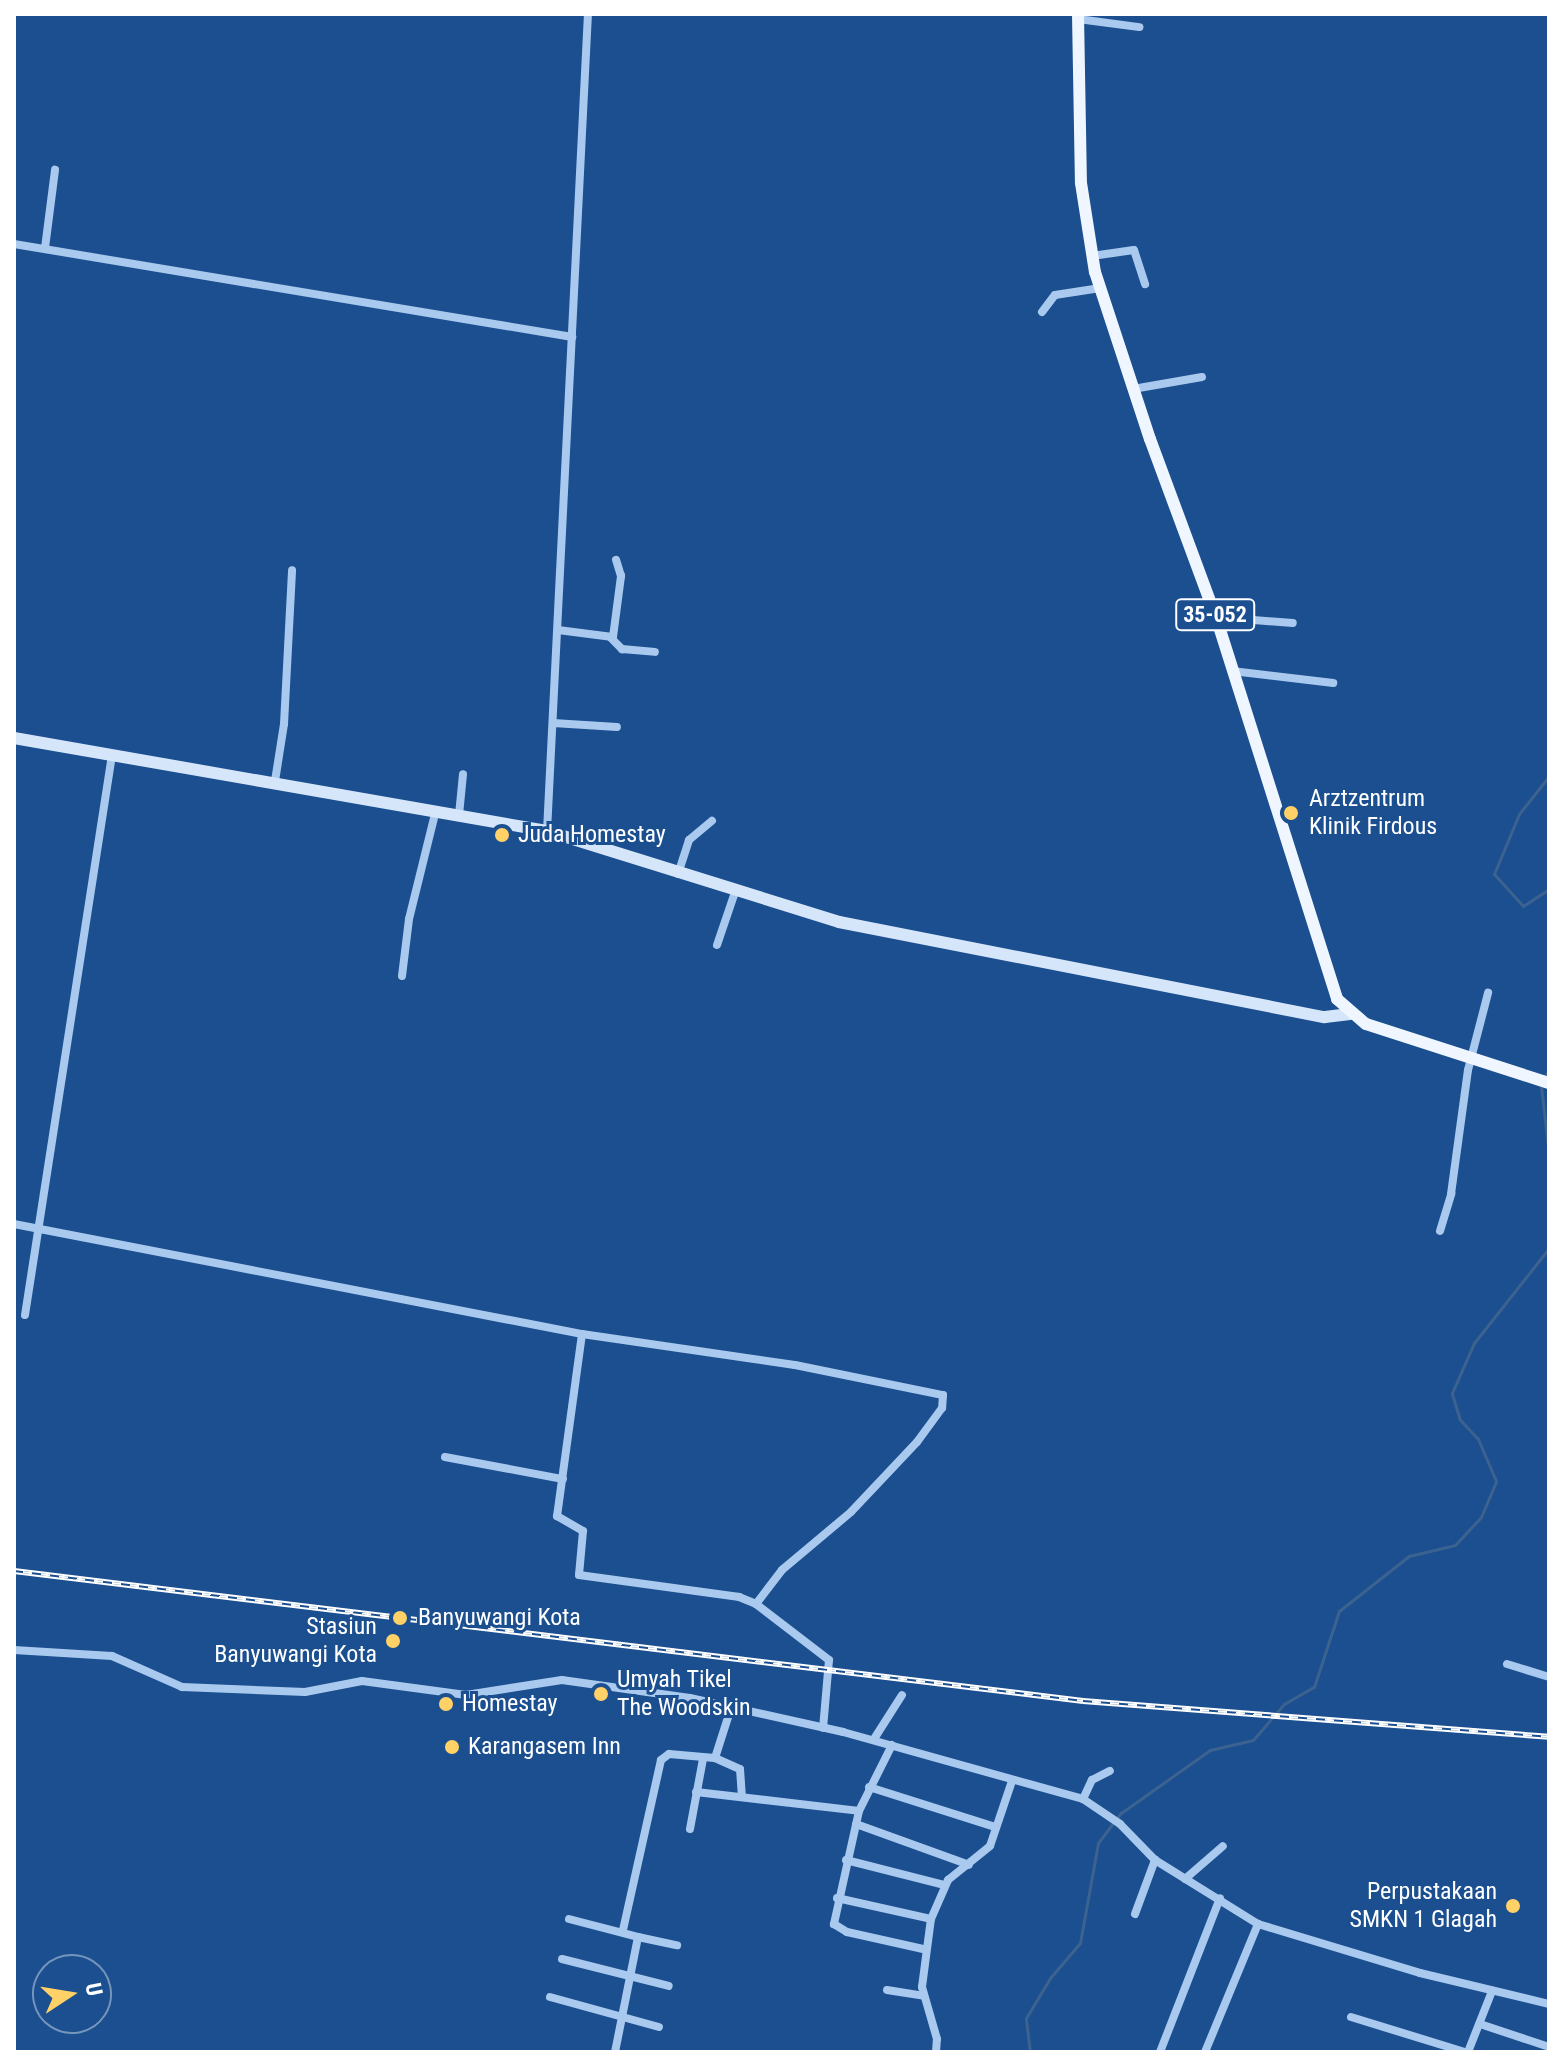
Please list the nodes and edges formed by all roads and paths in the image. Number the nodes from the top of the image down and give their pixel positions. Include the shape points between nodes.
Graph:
1 (588, 14) edge
2 (1078, 16) edge
3 (1139, 27) dead end
4 (55, 170) dead end
5 (14, 244) edge
6 (45, 248) junction
7 (1092, 256) junction
8 (1145, 284) dead end
9 (1100, 288) junction
10 (1042, 312) dead end
11 (572, 337) junction
12 (1202, 377) dead end
13 (1133, 389) junction
14 (616, 560) dead end
15 (292, 570) dead end
16 (1216, 617) junction
17 (1293, 623) dead end
18 (558, 630) junction
19 (611, 638) junction
20 (655, 652) dead end
21 (1232, 671) junction
22 (1333, 683) dead end
23 (553, 723) junction
24 (617, 727) dead end
25 (14, 738) edge
26 (112, 755) junction
27 (463, 774) dead end
28 (275, 781) junction
29 (436, 810) junction
30 (459, 815) junction
31 (712, 821) dead end
32 (547, 831) junction
33 (678, 874) junction
34 (735, 892) junction
35 (717, 945) dead end
36 (402, 976) dead end
37 (1488, 993) dead end
38 (1350, 1014) junction
39 (1473, 1055) junction
40 (1544, 1081) edge
41 (14, 1224) edge
42 (36, 1228) junction
43 (1440, 1231) dead end
44 (25, 1315) dead end
45 (582, 1334) junction
46 (445, 1457) dead end
47 (563, 1479) junction
48 (756, 1604) junction
49 (14, 1650) edge
50 (1507, 1664) dead end
51 (1549, 1677) edge
52 (902, 1695) dead end
53 (731, 1708) junction
54 (823, 1728) junction
55 (874, 1739) junction
56 (892, 1745) junction
57 (715, 1758) junction
58 (703, 1759) junction
59 (1110, 1771) dead end
60 (1012, 1781) junction
61 (869, 1787) junction
62 (696, 1792) junction
63 (742, 1797) junction
64 (1083, 1799) junction
65 (859, 1811) junction
66 (856, 1824) junction
67 (995, 1827) junction
68 (690, 1829) dead end
69 (1223, 1846) dead end
70 (846, 1860) junction
71 (1155, 1860) junction
72 (969, 1865) junction
73 (1185, 1879) junction
74 (944, 1885) junction
75 (837, 1898) junction
76 (1220, 1898) junction
77 (1135, 1914) dead end
78 (569, 1919) dead end
79 (931, 1919) junction
80 (1258, 1924) junction
81 (623, 1930) junction
82 (638, 1937) junction
83 (677, 1945) dead end
84 (923, 1949) junction
85 (562, 1959) dead end
86 (630, 1977) junction
87 (669, 1986) dead end
88 (887, 1990) dead end
89 (1492, 1991) junction
90 (923, 1996) junction
91 (550, 1997) dead end
92 (1549, 2004) edge
93 (622, 2016) junction
94 (1351, 2017) dead end
95 (1480, 2024) junction
96 (659, 2027) dead end
97 (1549, 2047) edge
98 (615, 2052) edge
99 (936, 2052) edge
100 (1160, 2052) edge
101 (1205, 2052) edge
102 (1466, 2052) edge

1 - 11 street
2 - 3 street
2 - 7 main road, 35-052 via 1079,146
4 - 6 street
5 - 6 street
6 - 11 street
7 - 8 street via 1134,250
7 - 9 main road, 35-052
9 - 10 street via 1055,295
9 - 13 main road, 35-052
11 - 18 street
12 - 13 street
13 - 16 main road, 35-052
14 - 19 street via 621,576
15 - 28 street
16 - 17 street
16 - 21 main road, 35-052
18 - 19 street
18 - 23 street
19 - 20 street via 622,649
21 - 22 street
21 - 38 main road, 35-052 via 1327,975
23 - 24 street
23 - 32 street
25 - 26 street
26 - 28 street
26 - 42 street
27 - 30 street
28 - 29 street
29 - 30 street
29 - 36 street via 414,893
30 - 32 street
31 - 33 street via 689,840
32 - 33 street
33 - 34 street
34 - 35 street
34 - 38 street via 839,922 937,942 1325,1017
37 - 39 street
38 - 39 main road
39 - 40 main road
39 - 43 street via 1446,1223
41 - 42 street
42 - 44 street
42 - 45 street
45 - 47 street
45 - 48 street via 795,1365 943,1395 942,1408 917,1442 851,1512 782,1570
46 - 47 street
47 - 48 street via 557,1516 582,1528 581,1576 739,1597
48 - 54 street via 829,1660
49 - 53 street via 112,1656 182,1687 305,1692 362,1681 481,1695 562,1680
50 - 51 street
52 - 55 street
53 - 54 street
53 - 57 street
54 - 55 street
55 - 56 street
56 - 60 street
56 - 61 street
57 - 58 street
57 - 63 street via 740,1769
58 - 62 street
58 - 81 street via 669,1754 661,1760
59 - 64 street via 1092,1780
60 - 64 street
60 - 67 street
61 - 65 street
61 - 67 street
62 - 63 street
62 - 68 street
63 - 65 street
64 - 71 street via 1120,1824
65 - 66 street
66 - 70 street
66 - 72 street
67 - 72 street via 987,1851
69 - 73 street
70 - 74 street
70 - 75 street
71 - 73 street
71 - 77 street
72 - 74 street
73 - 76 street
74 - 79 street
75 - 79 street
75 - 84 street via 836,1928
76 - 80 street
76 - 100 street
78 - 81 street
79 - 84 street
80 - 89 street
80 - 101 street
81 - 82 street
82 - 83 street
82 - 86 street
84 - 90 street
85 - 86 street
86 - 87 street
86 - 93 street
88 - 90 street
89 - 92 street
89 - 95 street
90 - 99 street
91 - 93 street
93 - 96 street
93 - 98 street
94 - 102 street
95 - 97 street
95 - 102 street

